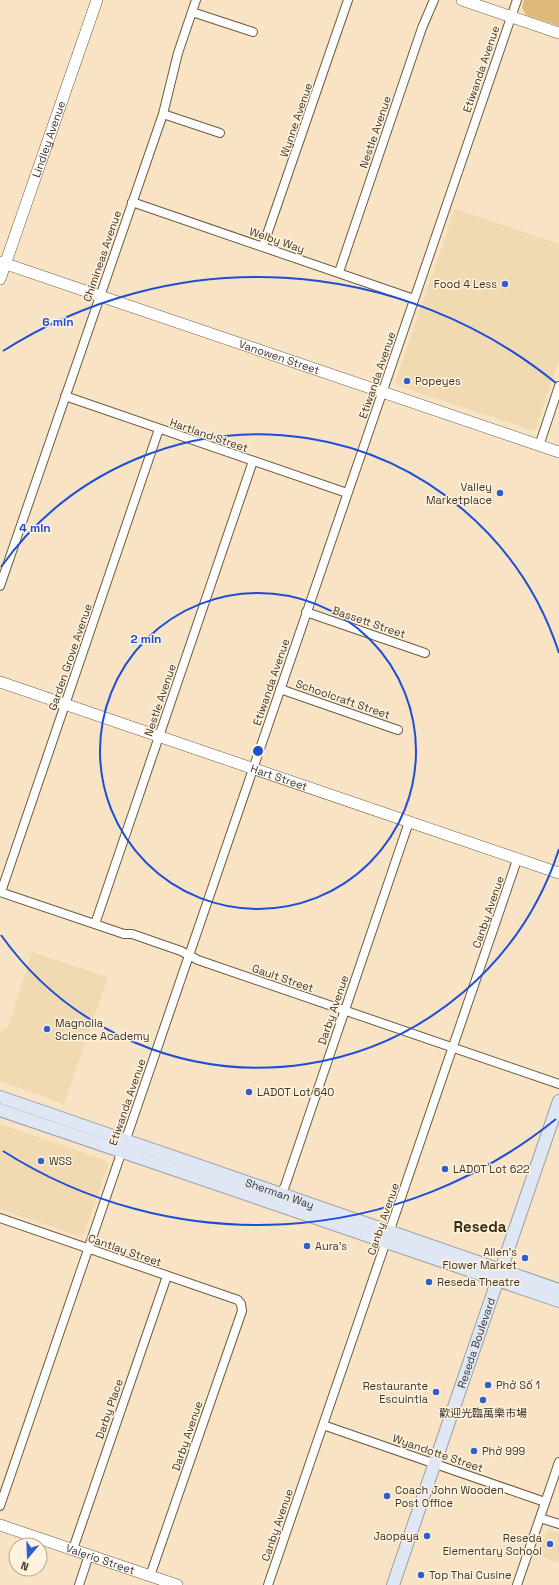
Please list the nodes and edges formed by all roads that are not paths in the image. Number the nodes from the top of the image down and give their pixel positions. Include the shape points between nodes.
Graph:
1 (97, 0) edge
2 (196, 0) edge
3 (348, 0) edge
4 (434, 0) edge
5 (462, 0) edge
6 (516, 0) edge
7 (192, 12) junction
8 (511, 17) junction
9 (253, 32) dead end
10 (559, 33) edge
11 (163, 114) junction
12 (220, 133) dead end
13 (132, 202) junction
14 (263, 246) junction
15 (3, 263) edge
16 (338, 272) junction
17 (0, 279) edge
18 (100, 296) junction
19 (414, 299) junction
20 (559, 386) edge
21 (382, 392) junction
22 (65, 396) junction
23 (160, 429) junction
24 (539, 446) junction
25 (559, 452) edge
26 (253, 461) junction
27 (347, 493) junction
28 (0, 586) edge
29 (306, 612) junction
30 (424, 653) dead end
31 (0, 682) edge
32 (280, 689) junction
33 (65, 704) junction
34 (398, 730) dead end
35 (159, 736) junction
36 (253, 768) junction
37 (409, 822) junction
38 (517, 860) junction
39 (559, 873) edge
40 (0, 892) edge
41 (95, 924) junction
42 (189, 956) junction
43 (345, 1011) junction
44 (453, 1048) junction
45 (559, 1084) edge
46 (0, 1097) edge
47 (559, 1101) edge
48 (0, 1110) edge
49 (123, 1146) junction
50 (278, 1199) junction
51 (0, 1218) edge
52 (388, 1237) junction
53 (88, 1249) junction
54 (499, 1275) junction
55 (167, 1276) junction
56 (559, 1290) edge
57 (559, 1301) edge
58 (242, 1304) joint
59 (323, 1425) junction
60 (559, 1462) edge
61 (435, 1464) junction
62 (545, 1502) junction
63 (0, 1506) edge
64 (540, 1518) junction
65 (559, 1524) edge
66 (0, 1525) edge
67 (73, 1549) junction
68 (89, 1555) junction
69 (150, 1576) junction
70 (79, 1585) edge
71 (177, 1585) edge
72 (268, 1585) edge
73 (393, 1585) edge
74 (517, 1585) edge

1 - 15 street, Lindley Avenue
2 - 7 street, Chimineas Avenue
3 - 14 street, Wynne Avenue
4 - 16 street, Nestle Avenue
5 - 8 street
6 - 8 street, Etiwanda Avenue
7 - 9 street
7 - 11 street, Chimineas Avenue via 178,53
8 - 10 street
8 - 19 street, Etiwanda Avenue
11 - 12 street
11 - 13 street, Chimineas Avenue
13 - 14 street, Welby Way
13 - 18 street, Chimineas Avenue
14 - 16 street, Welby Way
15 - 17 street, Lindley Avenue
15 - 18 street, Vanowen Street
16 - 19 street, Welby Way
18 - 21 street, Vanowen Street
18 - 22 street, Chimineas Avenue
19 - 21 street, Etiwanda Avenue
20 - 24 street
21 - 24 street, Vanowen Street
21 - 27 street, Etiwanda Avenue
22 - 23 street, Hartland Street
22 - 28 street, Chimineas Avenue
23 - 26 street, Hartland Street
23 - 33 street, Garden Grove Avenue
24 - 25 street, Vanowen Street
26 - 27 street, Hartland Street
26 - 35 street, Nestle Avenue
27 - 29 street, Etiwanda Avenue
29 - 30 street, Bassett Street
29 - 32 street, Etiwanda Avenue
31 - 33 street, Hart Street
32 - 34 street, Schoolcraft Street
32 - 36 street, Etiwanda Avenue
33 - 35 street, Hart Street
33 - 40 street, Garden Grove Avenue
35 - 36 street, Hart Street
35 - 41 street, Nestle Avenue
36 - 37 street, Hart Street
36 - 42 street, Etiwanda Avenue
37 - 38 street, Hart Street
37 - 43 street, Darby Avenue
38 - 39 street, Hart Street
38 - 44 street, Canby Avenue
40 - 41 street, Gault Street
41 - 42 street, Gault Street via 124,934 132,934
42 - 43 street, Gault Street
42 - 49 street, Etiwanda Avenue
43 - 44 street, Gault Street
43 - 50 street, Darby Avenue
44 - 45 street, Gault Street
44 - 52 street, Canby Avenue
46 - 49 main road, Sherman Way
47 - 54 main road, Reseda Boulevard
48 - 49 main road, Sherman Way
49 - 50 main road, Sherman Way
49 - 53 street, Etiwanda Avenue
50 - 52 main road, Sherman Way
51 - 53 street, Cantlay Street
52 - 54 main road, Sherman Way
52 - 59 street, Canby Avenue
53 - 55 street, Cantlay Street
53 - 63 street, Etiwanda Avenue
54 - 56 main road, Sherman Way
54 - 57 main road, Sherman Way
54 - 61 main road, Reseda Boulevard
55 - 58 street, Cantlay Street via 238,1300
55 - 67 street, Darby Place
58 - 69 street, Darby Avenue via 242,1311
59 - 61 street, Wyandotte Street
59 - 72 street, Canby Avenue
60 - 62 street
61 - 62 street, Wyandotte Street
61 - 73 main road, Reseda Boulevard
62 - 64 street
64 - 65 street
64 - 74 street
66 - 67 street, Valerio Street
67 - 68 street, Valerio Street
68 - 69 street, Valerio Street
68 - 70 street
69 - 71 street, Valerio Street

